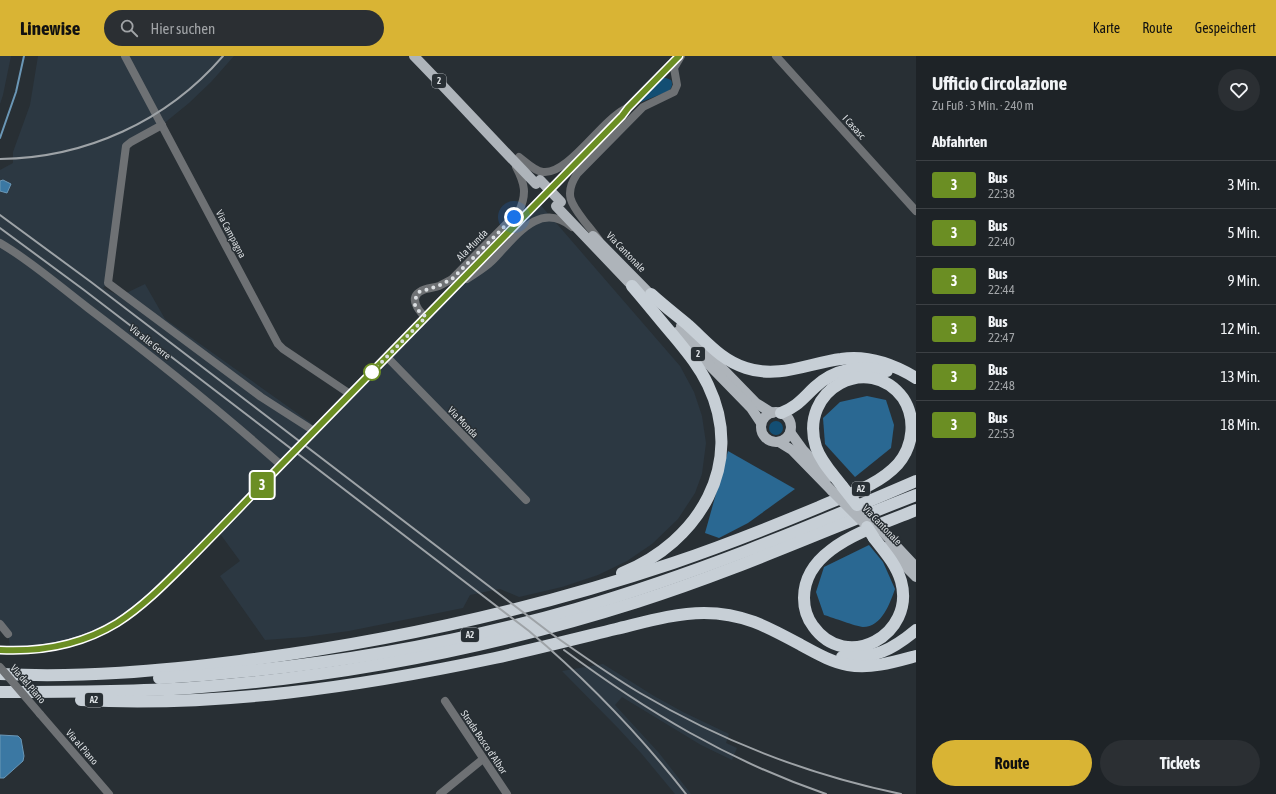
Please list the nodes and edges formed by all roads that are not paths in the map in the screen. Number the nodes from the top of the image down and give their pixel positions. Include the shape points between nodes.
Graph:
1 (125, 56) edge
2 (414, 56) edge
3 (680, 56) edge
4 (776, 56) edge
5 (659, 76) junction
6 (675, 79) junction
7 (643, 107) junction
8 (628, 108) junction
9 (622, 116) junction
10 (162, 125) junction
11 (516, 159) junction
12 (556, 184) tunnel mouth
13 (538, 202) tunnel mouth
14 (916, 211) edge
15 (0, 243) edge
16 (603, 251) junction
17 (454, 283) junction
18 (632, 286) junction
19 (651, 294) junction
20 (426, 317) junction
21 (386, 357) junction
22 (916, 378) edge
23 (916, 382) edge
24 (350, 394) junction
25 (776, 413) junction
26 (761, 423) junction
27 (314, 431) junction
28 (790, 432) junction
29 (779, 442) junction
30 (281, 464) junction
31 (916, 481) edge
32 (838, 488) junction
33 (916, 494) edge
34 (526, 500) dead end
35 (857, 505) joint
36 (916, 510) edge
37 (867, 527) joint
38 (878, 536) junction
39 (916, 567) edge
40 (916, 577) edge
41 (570, 594) junction
42 (0, 624) edge
43 (916, 630) edge
44 (8, 634) dead end
45 (0, 650) edge
46 (816, 652) junction
47 (916, 656) edge
48 (0, 667) edge
49 (0, 674) edge
50 (0, 679) edge
51 (0, 693) edge
52 (445, 701) dead end
53 (40, 714) joint
54 (483, 759) junction
55 (109, 794) edge
56 (440, 794) edge
57 (507, 794) edge

1 - 10 street, Via Campagna
2 - 11 main road, Via Cantonale / 2
3 - 5 street
3 - 6 street via 674,68
4 - 14 street, I Casasc
5 - 6 street via 670,74
5 - 8 street
6 - 7 street via 677,86 674,92
7 - 9 street
7 - 16 street via 577,174 571,187 573,207
8 - 9 street
8 - 11 street via 612,117 569,161 556,170 543,172
9 - 12 street
10 - 24 street, Via Campagna via 278,344
10 - 27 street via 126,146 108,283 248,388
11 - 16 main road, Via Cantonale / 2 via 583,233
11 - 17 street, Ala Munda via 524,184 524,201 514,217
13 - 17 street, Ala Munda via 476,266
15 - 30 street, Via alle Gerre via 145,350
16 - 17 street, Ala Munda via 567,223 554,218 541,218 529,223 491,262
16 - 18 main road, Via Cantonale / 2
16 - 19 main road, Via Cantonale / 2
17 - 20 street, Ala Munda
17 - 20 street, Ala Munda via 417,294 415,305
18 - 26 main road, Via Cantonale / 2 via 751,408
18 - 41 highway, A2 via 688,354 707,384 721,426 720,462 713,488 701,511 674,541 650,559 625,572
19 - 22 highway via 716,352 747,369 777,372 841,359 859,358 888,364
19 - 25 main road, Via Cantonale / 2 via 756,403
20 - 21 street, Ala Munda
21 - 24 street, Ala Munda
21 - 34 street, Via Monda
23 - 25 highway via 879,369 849,370 823,380 791,409
24 - 27 street, Ala Munda
25 - 26 main road via 765,417
25 - 28 main road via 789,419
26 - 29 main road via 761,431 766,438
27 - 30 street, Ala Munda
28 - 29 main road
28 - 32 main road, Via Cantonale
29 - 32 main road, Via Cantonale
30 - 45 street, Ala Munda via 176,573 148,600 119,621 94,635 65,645 30,651
31 - 50 highway, A2 via 803,529 690,572 574,609 450,640 351,658 230,673 89,681
32 - 35 highway, A2, bridge
32 - 37 main road, Via Cantonale, bridge
32 - 41 highway, A2 via 816,448 813,428 817,408 829,391 846,380 863,377 881,381 896,390 904,400 911,413 912,430 909,446 902,458 880,479 814,509 723,545 640,574
33 - 51 highway, A2 via 677,589 552,628 459,650 352,670 238,684 129,691
35 - 38 main road, Via Cantonale, bridge
36 - 38 highway via 838,545 824,555 809,574 804,589 806,613 820,634 838,644 855,647 877,642 897,622 902,609 904,595 901,579
37 - 38 highway, bridge
38 - 39 main road, Via Cantonale
38 - 40 main road, Via Cantonale
41 - 49 highway, A2 via 427,629 265,658 117,674
42 - 44 street
43 - 46 highway, A2 via 894,647 872,656 844,657
46 - 47 highway, A2 via 834,661 860,666 884,664
46 - 51 highway, A2 via 746,619 722,614 697,613 657,619 426,672 313,691 224,699 142,701
48 - 53 street, Via del Piano, bridge
52 - 54 street, Strada Bosco d'Albor
53 - 55 street, Via al Piano
54 - 56 street
54 - 57 street, Strada Bosco d'Albor

